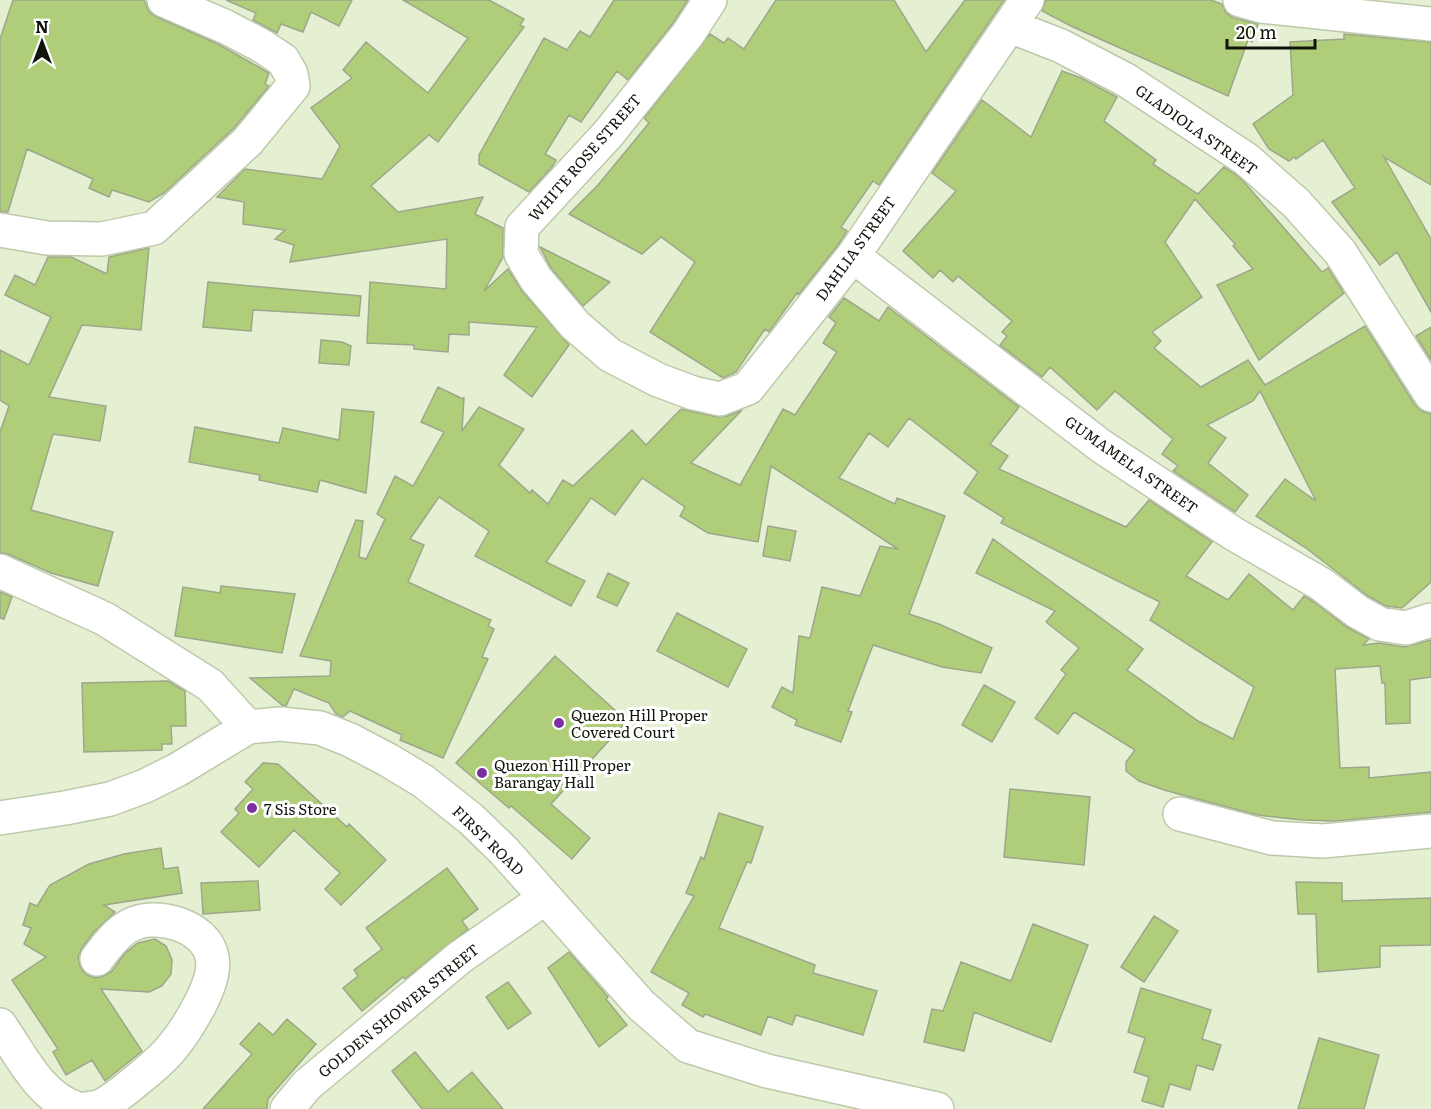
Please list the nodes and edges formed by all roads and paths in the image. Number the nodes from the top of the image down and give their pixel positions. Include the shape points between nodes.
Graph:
1 (164, 0) edge
2 (710, 0) edge
3 (1240, 0) edge
4 (1019, 13) edge
5 (1431, 24) edge
6 (0, 230) edge
7 (853, 256) junction
8 (658, 380) joint
9 (1431, 395) edge
10 (0, 570) edge
11 (1431, 620) edge
12 (248, 728) junction
13 (1180, 814) dead end
14 (0, 818) edge
15 (1431, 831) edge
16 (545, 898) junction
17 (97, 959) dead end
18 (0, 1025) edge
19 (78, 1109) edge
20 (85, 1109) edge
21 (287, 1109) edge
22 (937, 1109) edge

1 - 6 street via 262,46 283,60 293,86 248,141 154,228 102,239 47,238
2 - 8 street, WHITE ROSE STREET via 688,34 608,134 522,228 521,254 536,279 575,325 610,355
3 - 5 street via 1261,6
4 - 7 street, DAHLIA STREET
4 - 9 street, GLADIOLA STREET via 1061,46 1126,80 1192,122 1254,166 1296,203 1340,252
7 - 8 street, DAHLIA STREET via 748,388 720,399
7 - 11 street, GUMAMELA STREET via 1101,446 1234,534 1321,584 1380,624 1406,628
10 - 12 street via 105,619 210,685
12 - 14 street, FIRST ROAD via 177,770 110,799
12 - 16 street, FIRST ROAD via 280,724 320,728 388,760 423,781 471,819
13 - 15 street via 1272,838 1323,841
16 - 21 street, GOLDEN SHOWER STREET via 459,958 307,1085
16 - 22 street, FIRST ROAD via 641,1005 688,1046 767,1071
17 - 20 street via 129,926 150,919 189,928 204,942 212,957 206,994 170,1051 102,1106
18 - 19 street via 46,1091

